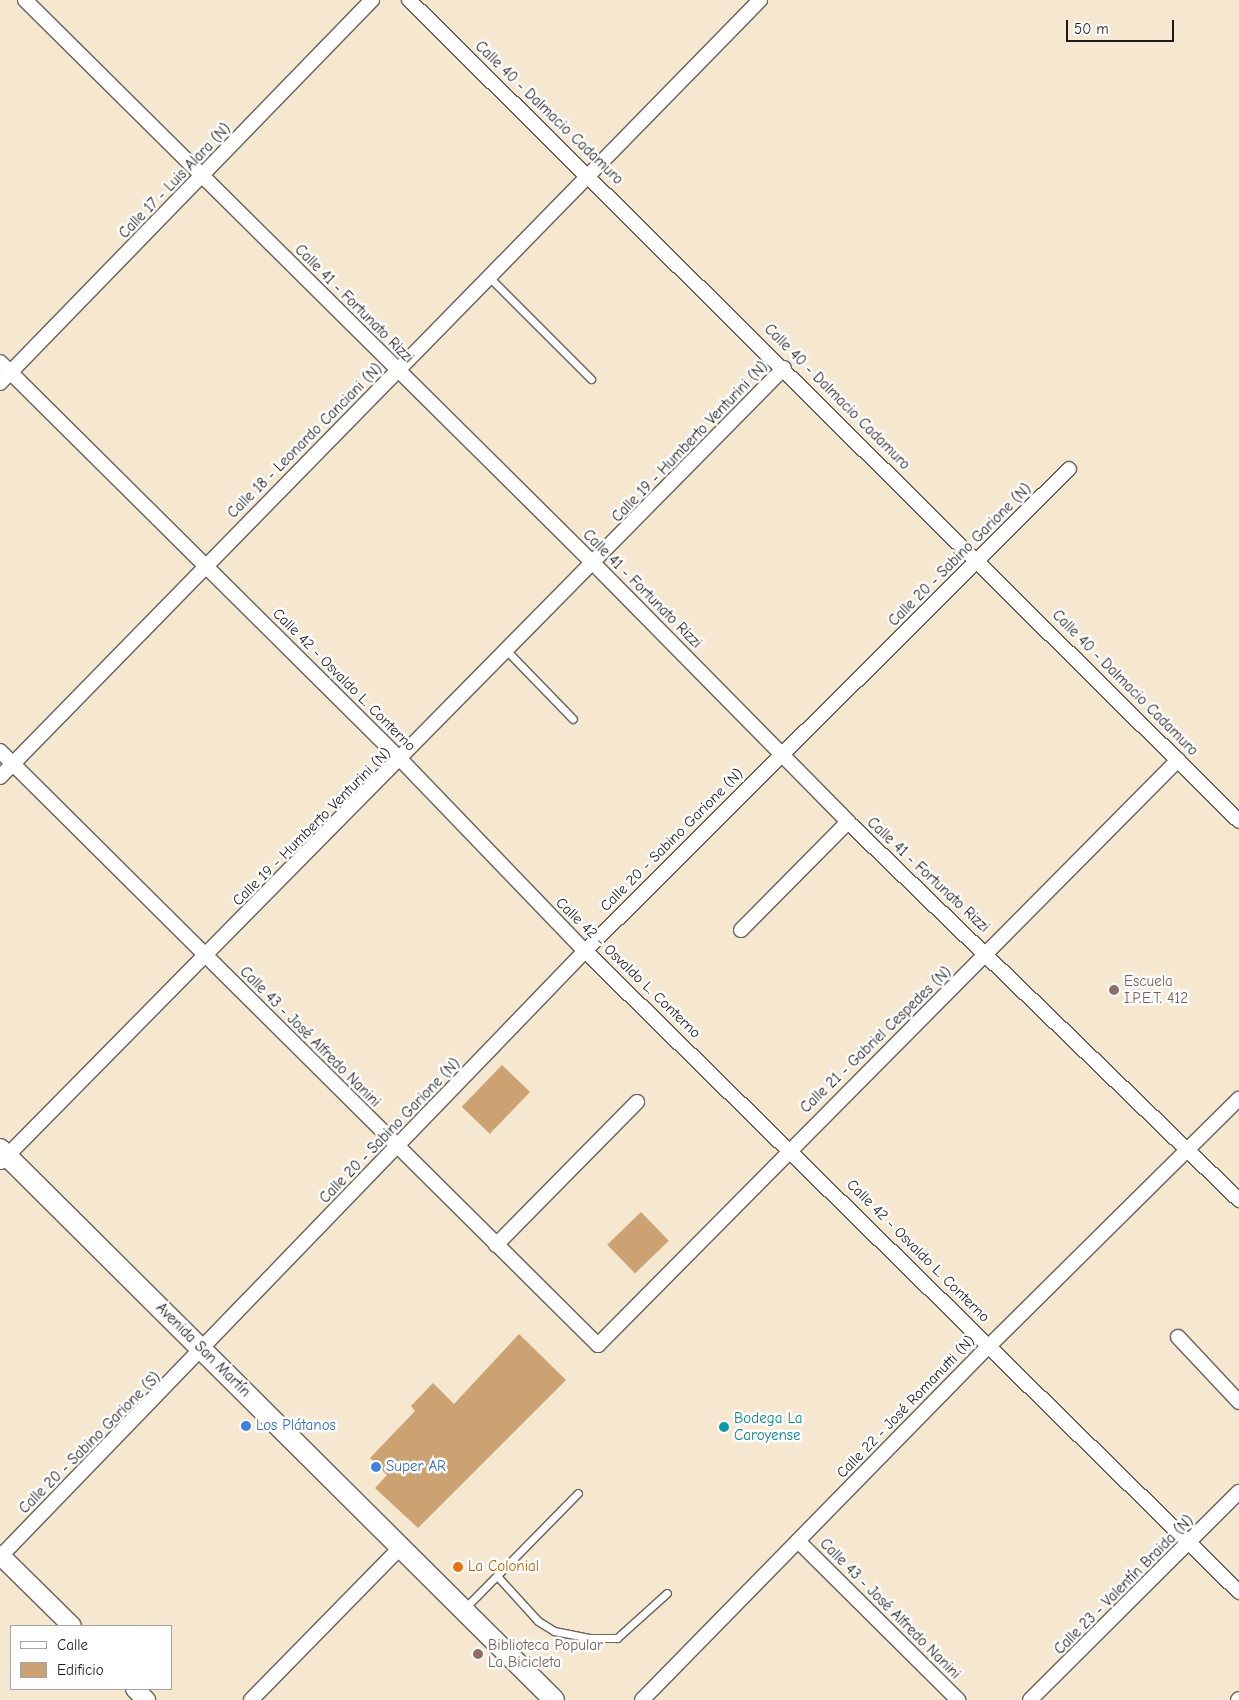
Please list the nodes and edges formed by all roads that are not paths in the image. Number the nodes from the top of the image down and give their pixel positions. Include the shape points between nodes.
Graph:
1 (24, 0) edge
2 (372, 0) edge
3 (409, 0) edge
4 (760, 0) edge
5 (202, 176) junction
6 (590, 176) junction
7 (490, 278) junction
8 (0, 362) edge
9 (784, 368) junction
10 (398, 371) junction
11 (10, 372) junction
12 (591, 379) dead end
13 (0, 383) edge
14 (1069, 469) dead end
15 (979, 559) junction
16 (594, 564) junction
17 (205, 565) junction
18 (508, 652) junction
19 (573, 719) dead end
20 (0, 751) edge
21 (782, 753) junction
22 (401, 760) junction
23 (1178, 760) junction
24 (13, 764) junction
25 (0, 778) edge
26 (1239, 821) edge
27 (848, 822) junction
28 (741, 930) dead end
29 (586, 951) junction
30 (988, 955) junction
31 (206, 956) junction
32 (1239, 1099) edge
33 (637, 1102) dead end
34 (397, 1146) junction
35 (790, 1147) junction
36 (1188, 1149) junction
37 (2, 1156) edge
38 (1239, 1200) edge
39 (496, 1244) junction
40 (1178, 1337) dead end
41 (598, 1345) joint
42 (990, 1345) junction
43 (203, 1351) junction
44 (1239, 1402) edge
45 (1239, 1492) edge
46 (578, 1493) dead end
47 (798, 1541) junction
48 (1190, 1544) junction
49 (401, 1548) junction
50 (0, 1556) edge
51 (498, 1577) junction
52 (1239, 1592) edge
53 (667, 1593) dead end
54 (463, 1610) junction
55 (71, 1625) edge
56 (136, 1690) edge
57 (146, 1700) edge
58 (251, 1700) edge
59 (554, 1700) edge
60 (642, 1700) edge
61 (958, 1700) edge
62 (1030, 1700) edge

1 - 5 street, Calle 41 - Fortunato Rizzi
2 - 5 street, Calle 17 - Luis Alara (N)
3 - 6 street, Calle 40 - Dalmacio Cadamuro
4 - 6 street, Calle 18 - Leonardo Canciani (N)
5 - 10 street, Calle 41 - Fortunato Rizzi
5 - 11 street, Calle 17 - Luis Alara (N)
6 - 7 street, Calle 18 - Leonardo Canciani (N)
6 - 9 street, Calle 40 - Dalmacio Cadamuro
7 - 10 street, Calle 18 - Leonardo Canciani (N)
7 - 12 lane
8 - 11 street, Calle 42 - Osvaldo L. Conterno
9 - 15 street, Calle 40 - Dalmacio Cadamuro
9 - 16 street, Calle 19 - Humberto Venturini (N)
10 - 16 street, Calle 41 - Fortunato Rizzi
10 - 17 street, Calle 18 - Leonardo Canciani (N)
11 - 13 street, Calle 17 - Luis Alara (N)
11 - 17 street, Calle 42 - Osvaldo L. Conterno
14 - 15 street, Calle 20 - Sabino Garione (N)
15 - 21 street, Calle 20 - Sabino Garione (N)
15 - 23 street, Calle 40 - Dalmacio Cadamuro
16 - 18 street, Calle 19 - Humberto Venturini (N)
16 - 21 street, Calle 41 - Fortunato Rizzi
17 - 22 street, Calle 42 - Osvaldo L. Conterno
17 - 24 street, Calle 18 - Leonardo Canciani (N)
18 - 19 lane
18 - 22 street, Calle 19 - Humberto Venturini (N)
20 - 24 street, Calle 43 - José Alfredo Nanini
21 - 27 street, Calle 41 - Fortunato Rizzi
21 - 29 street, Calle 20 - Sabino Garione (N)
22 - 29 street, Calle 42 - Osvaldo L. Conterno
22 - 31 street, Calle 19 - Humberto Venturini (N)
23 - 26 street, Calle 40 - Dalmacio Cadamuro
23 - 30 street, Calle 21 - Gabriel Cespedes (N)
24 - 25 street, Calle 18 - Leonardo Canciani (N)
24 - 31 street, Calle 43 - José Alfredo Nanini
27 - 28 street
27 - 30 street, Calle 41 - Fortunato Rizzi
29 - 34 street, Calle 20 - Sabino Garione (N)
29 - 35 street, Calle 42 - Osvaldo L. Conterno
30 - 35 street, Calle 21 - Gabriel Cespedes (N)
30 - 36 street, Calle 41 - Fortunato Rizzi
31 - 34 street, Calle 43 - José Alfredo Nanini
31 - 37 street, Calle 19 - Humberto Venturini (N)
32 - 36 street, Calle 22 - José Romanutti (N)
33 - 39 street
34 - 39 street, Calle 43 - José Alfredo Nanini
34 - 43 street, Calle 20 - Sabino Garione (N)
35 - 41 street, Calle 21 - Gabriel Cespedes (N)
35 - 42 street, Calle 42 - Osvaldo L. Conterno
36 - 38 street, Calle 41 - Fortunato Rizzi
36 - 42 street, Calle 22 - José Romanutti (N)
37 - 43 main road, Avenida San Martín
39 - 41 street, Calle 43 - José Alfredo Nanini
40 - 44 street
42 - 47 street, Calle 22 - José Romanutti (N)
42 - 48 street, Calle 42 - Osvaldo L. Conterno
43 - 49 main road, Avenida San Martín
43 - 50 street, Calle 20 - Sabino Garione (S)
45 - 48 street, Calle 23 - Valentín Braida (N)
46 - 51 lane
47 - 60 street, Calle 22 - José Romanutti (N)
47 - 61 street, Calle 43 - José Alfredo Nanini
48 - 52 street, Calle 42 - Osvaldo L. Conterno
48 - 62 street, Calle 23 - Valentín Braida (N)
49 - 54 main road, Avenida San Martín
49 - 58 street
50 - 55 street
51 - 53 lane via 546,1626 589,1638 617,1638
51 - 54 lane
54 - 59 main road, Avenida San Martín
56 - 57 street

